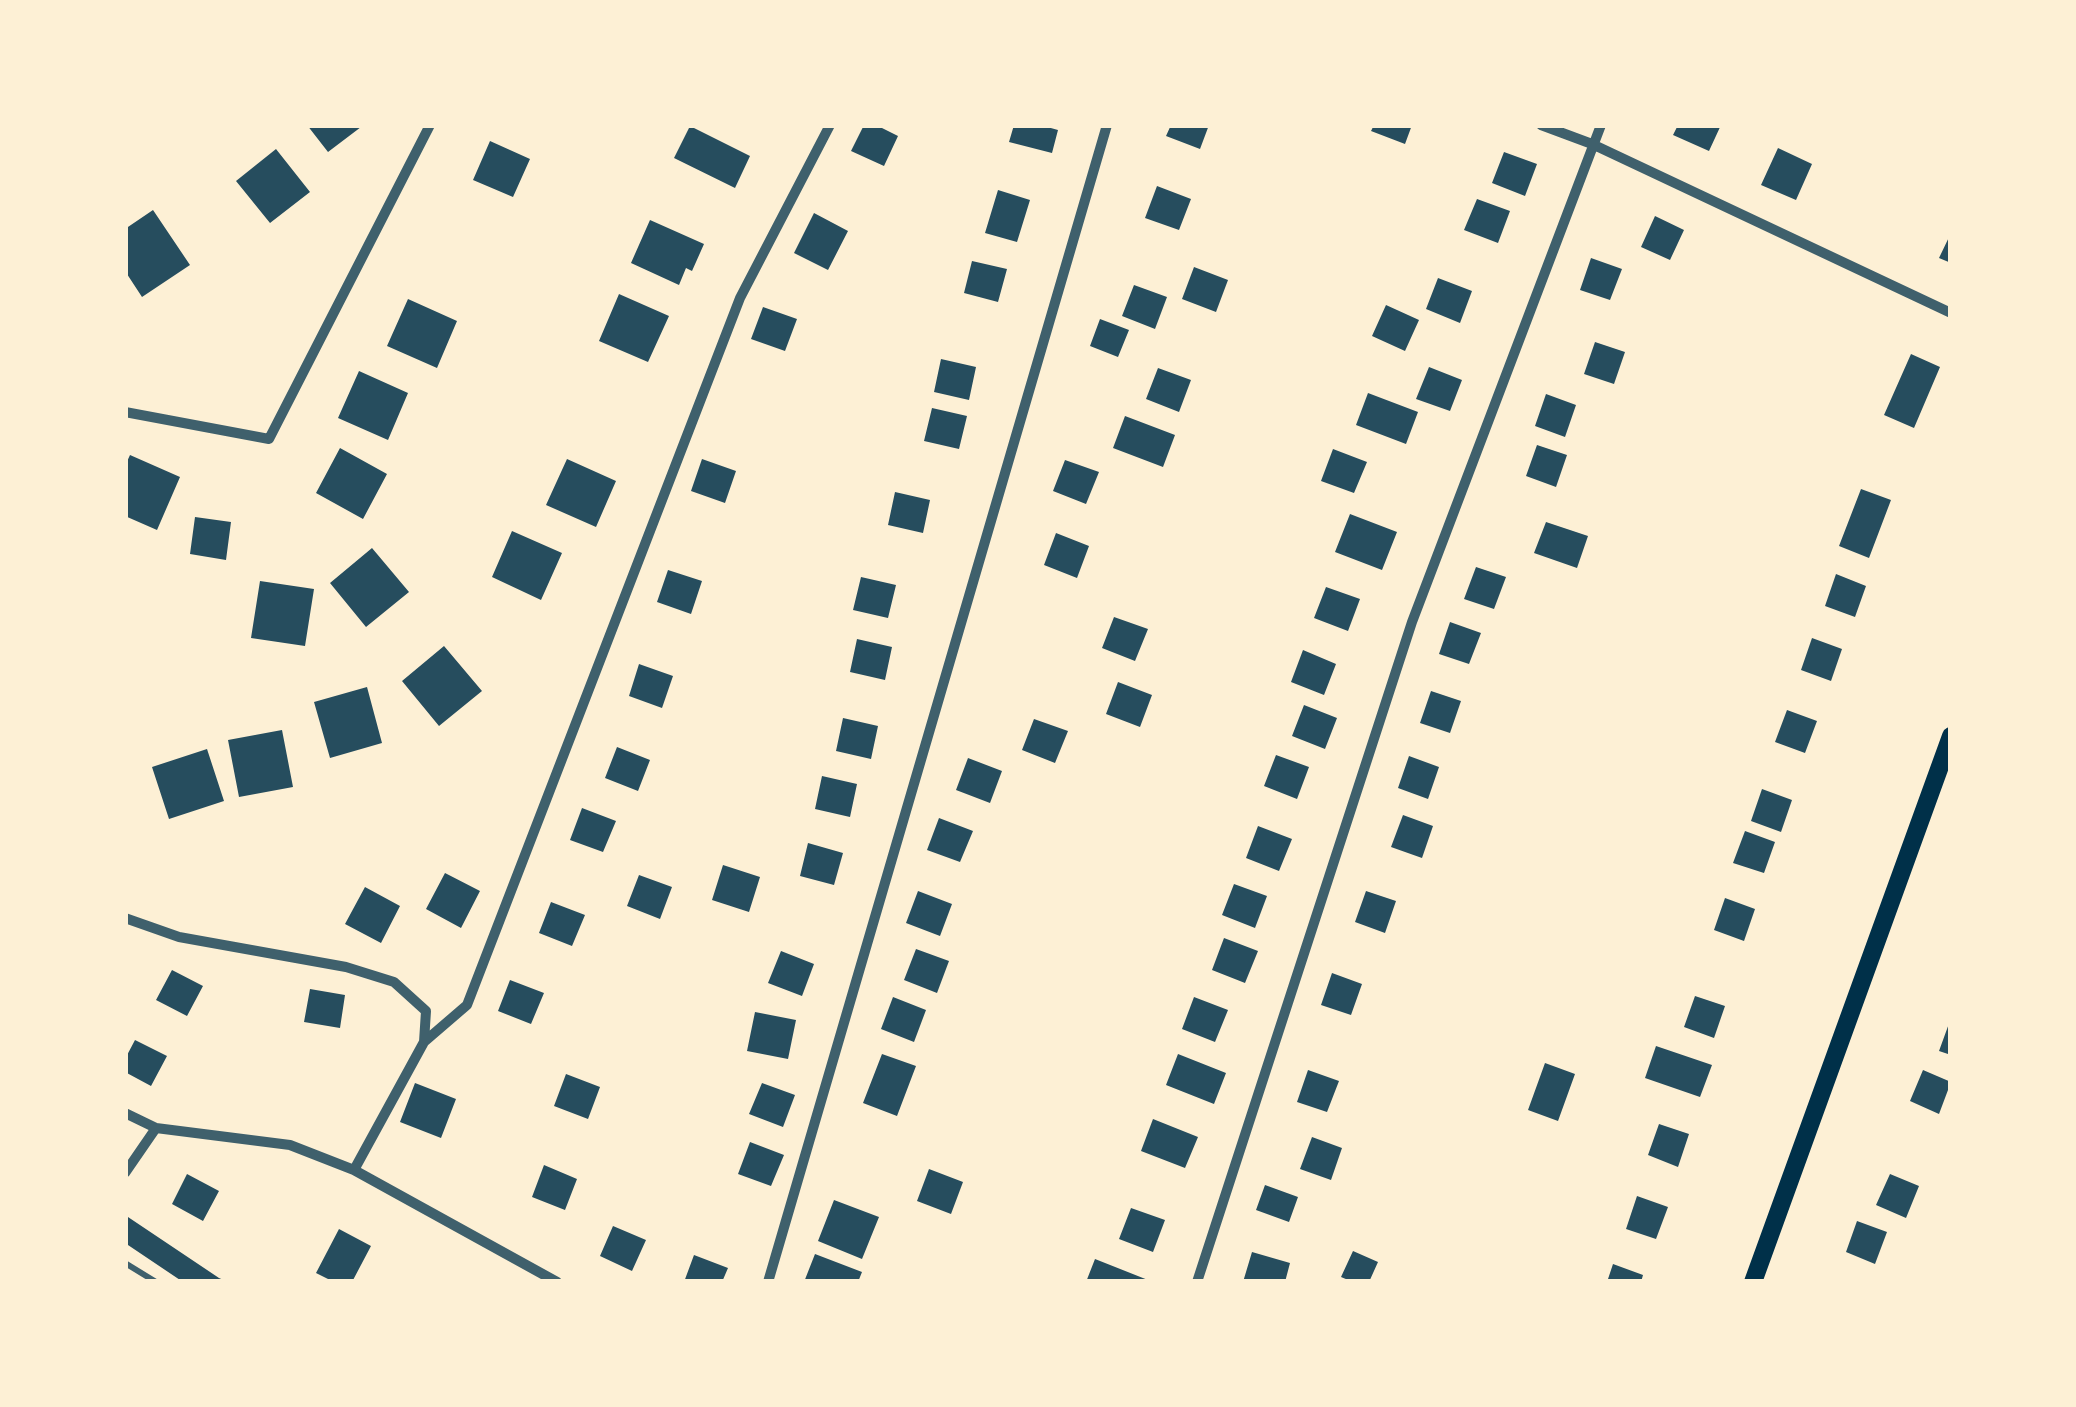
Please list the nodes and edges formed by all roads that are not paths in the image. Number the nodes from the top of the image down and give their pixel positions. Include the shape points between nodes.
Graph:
1 (430, 125) edge
2 (830, 125) edge
3 (1107, 125) edge
4 (1541, 125) edge
5 (1601, 125) edge
6 (1592, 144) junction
7 (1951, 314) edge
8 (125, 412) edge
9 (1951, 736) edge
10 (125, 918) edge
11 (424, 1042) junction
12 (125, 1112) edge
13 (156, 1128) junction
14 (354, 1170) junction
15 (125, 1173) edge
16 (125, 1263) edge
17 (551, 1281) edge
18 (156, 1282) edge
19 (768, 1282) edge
20 (1197, 1282) edge
21 (1753, 1282) edge

1 - 8 street via 269,439
2 - 11 street via 740,298 467,1005
3 - 19 street
4 - 6 street
5 - 6 street
6 - 7 street
6 - 20 street via 1412,622
9 - 21 main road
10 - 11 street via 179,937 394,982 426,1011
11 - 14 street
12 - 13 street
13 - 14 street via 290,1145
13 - 15 street
14 - 17 street
16 - 18 lane

